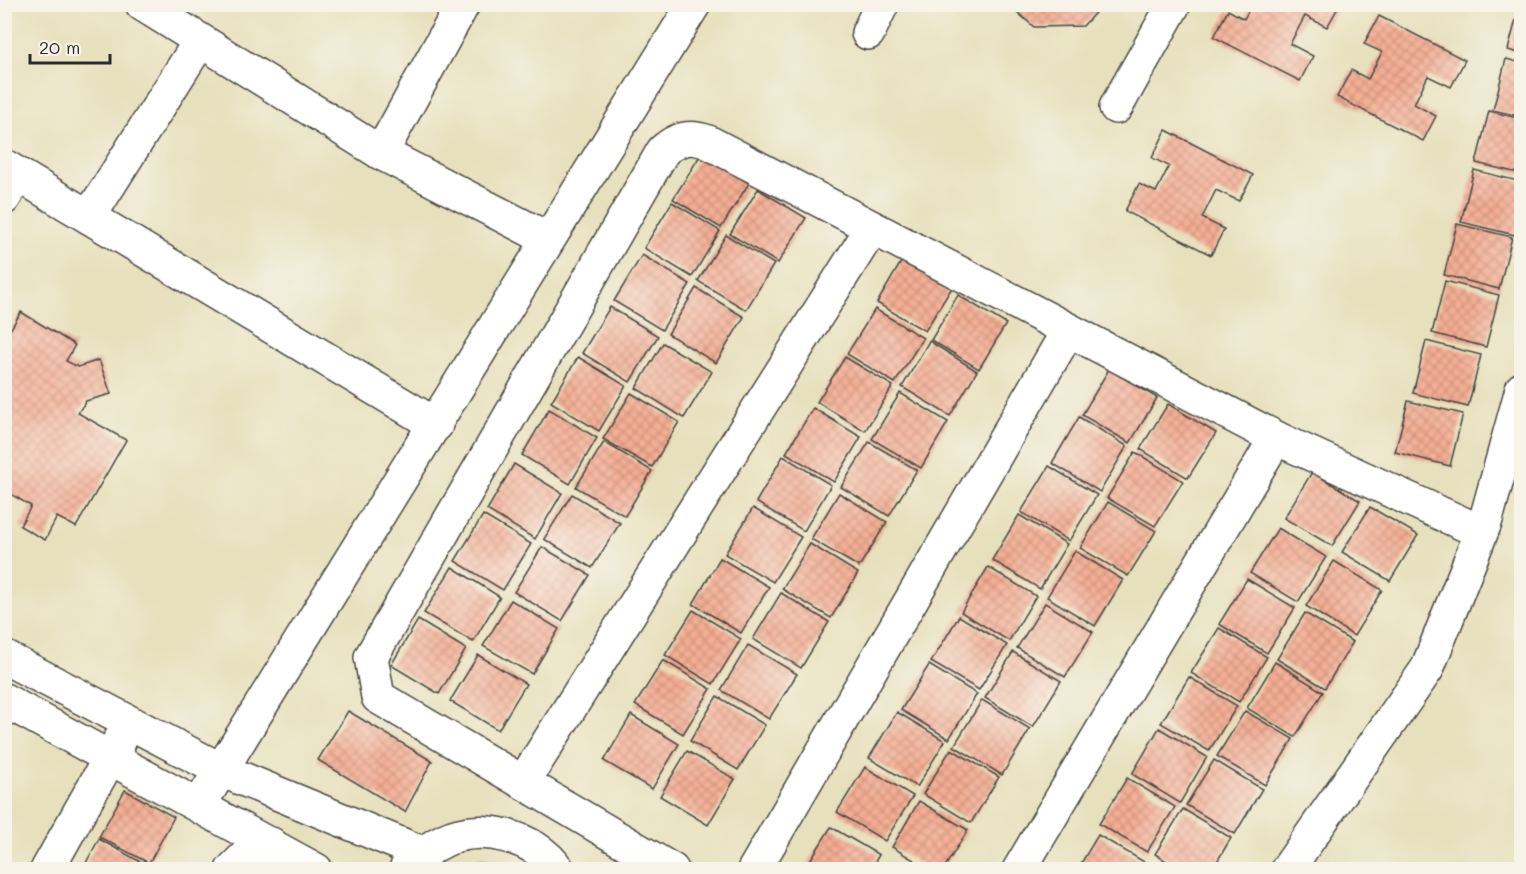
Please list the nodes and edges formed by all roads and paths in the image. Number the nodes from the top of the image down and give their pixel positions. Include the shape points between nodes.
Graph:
1 (142, 4) edge
2 (463, 4) edge
3 (694, 4) edge
4 (1173, 4) edge
5 (200, 41) junction
6 (1116, 107) dead end
7 (381, 153) junction
8 (9, 180) edge
9 (89, 217) junction
10 (872, 228) junction
11 (548, 239) junction
12 (1068, 331) junction
13 (1521, 389) edge
14 (436, 425) junction
15 (1276, 438) junction
16 (1481, 532) junction
17 (4, 657) edge
18 (4, 700) edge
19 (131, 723) junction
20 (109, 758) junction
21 (220, 770) junction
22 (524, 781) junction
23 (559, 801) junction
24 (200, 804) junction
25 (271, 844) junction
26 (528, 844) junction
27 (414, 861) edge
28 (47, 870) edge
29 (232, 870) edge
30 (316, 870) edge
31 (558, 870) edge
32 (672, 870) edge
33 (754, 870) edge
34 (1019, 870) edge
35 (1287, 870) edge

1 - 5 street
2 - 7 street
3 - 11 street
4 - 6 street
5 - 7 street
5 - 9 street
7 - 11 street
8 - 9 street
9 - 14 street
10 - 12 street
10 - 22 street
10 - 22 street via 697,138 672,142 663,151 371,657 378,697
11 - 14 street
12 - 15 street
12 - 33 street
13 - 16 street
14 - 21 street
15 - 16 street
15 - 34 street
16 - 35 street via 1427,669
17 - 19 street
18 - 20 street
19 - 20 street
19 - 21 street
20 - 24 street
20 - 28 street
21 - 24 street
21 - 27 street
22 - 23 street
23 - 26 street
23 - 32 street
24 - 25 street
25 - 29 street via 252,850
25 - 30 street
26 - 27 street via 501,834 474,832 446,839
26 - 31 street

